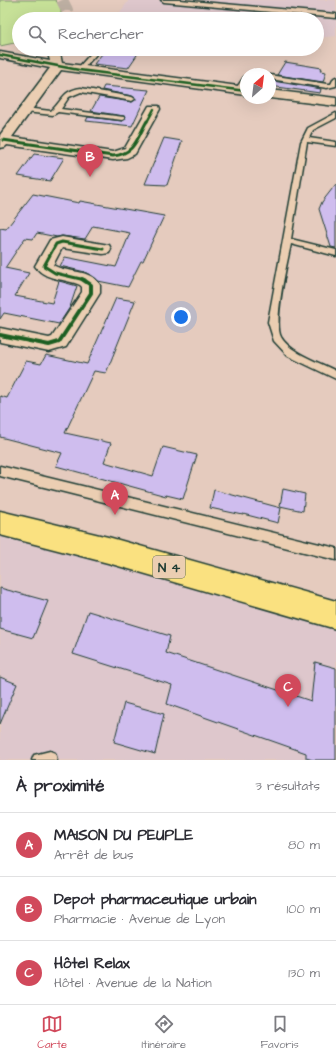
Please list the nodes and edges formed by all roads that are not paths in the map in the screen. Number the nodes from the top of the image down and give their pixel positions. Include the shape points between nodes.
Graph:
1 (164, 0) edge
2 (293, 12) edge
3 (324, 15) edge
4 (336, 16) edge
5 (12, 47) edge
6 (0, 49) edge
7 (0, 55) edge
8 (54, 56) edge
9 (92, 56) edge
10 (57, 67) junction
11 (79, 70) junction
12 (276, 78) edge
13 (336, 79) edge
14 (240, 90) edge
15 (276, 95) edge
16 (132, 99) dead end
17 (336, 102) edge
18 (154, 108) dead end
19 (25, 110) junction
20 (57, 110) junction
21 (336, 115) edge
22 (122, 118) dead end
23 (306, 139) junction
24 (1, 142) edge
25 (336, 144) edge
26 (287, 240) junction
27 (103, 249) dead end
28 (336, 253) edge
29 (0, 335) edge
30 (336, 375) edge
31 (0, 471) edge
32 (0, 523) edge
33 (336, 554) edge
34 (336, 615) edge

1 - 2 lane
3 - 4 lane
5 - 6 street
7 - 10 street
8 - 10 street
9 - 11 lane
10 - 11 street
10 - 19 street
11 - 14 street
12 - 13 lane via 327,86 333,86
15 - 17 street
16 - 20 lane via 80,90 64,96
18 - 24 street via 130,151 122,155
19 - 20 lane via 47,114
19 - 24 street
20 - 22 lane
21 - 23 lane via 310,129
23 - 25 lane
23 - 26 lane
26 - 28 lane
26 - 30 lane via 272,322 277,339 291,352
27 - 29 street via 59,242 44,266 52,272 87,280 91,285 91,293 59,342 49,344
31 - 33 lane
32 - 34 highway, N 4 via 108,550

